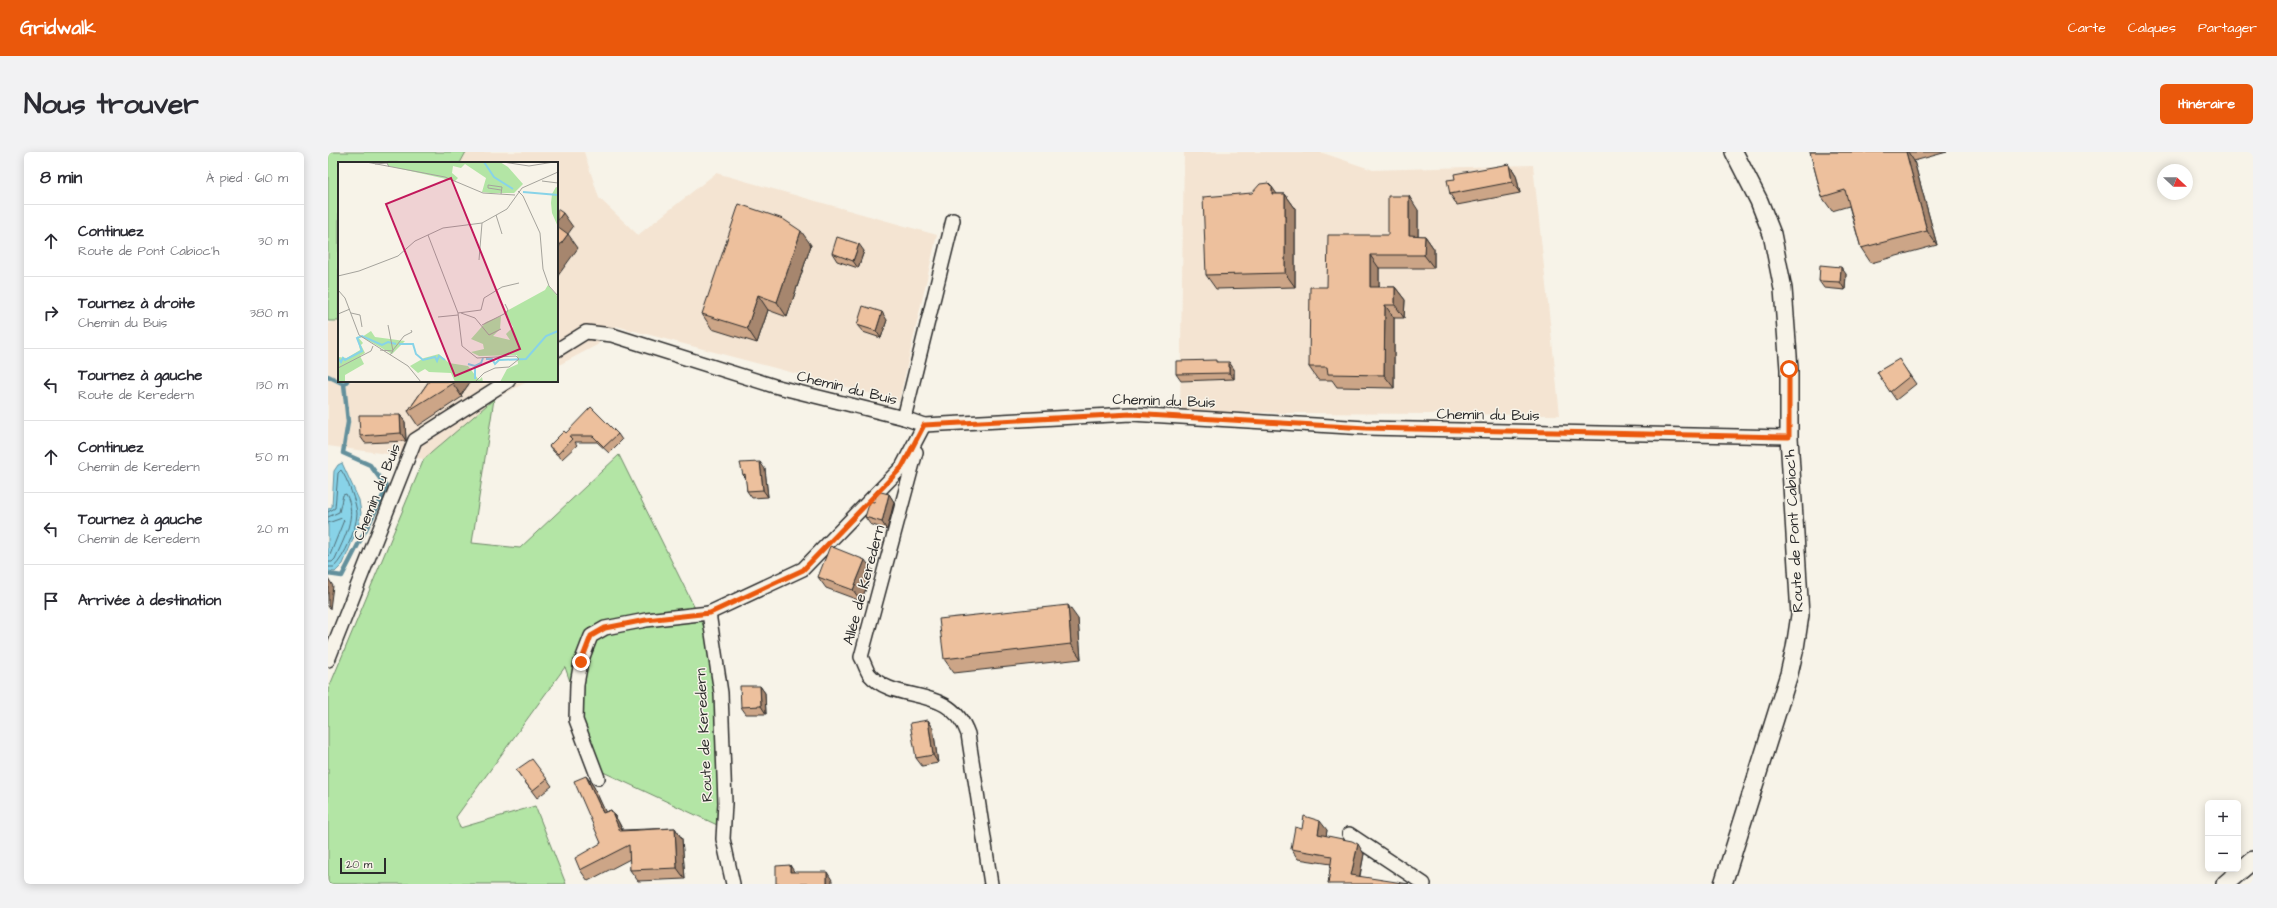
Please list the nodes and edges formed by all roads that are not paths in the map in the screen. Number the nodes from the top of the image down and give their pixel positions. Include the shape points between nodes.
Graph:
1 (1734, 152) edge
2 (954, 220) dead end
3 (558, 349) edge
4 (506, 382) edge
5 (904, 418) junction
6 (924, 425) junction
7 (1789, 437) junction
8 (710, 613) junction
9 (328, 660) edge
10 (598, 778) dead end
11 (1349, 834) dead end
12 (2253, 860) edge
13 (733, 884) edge
14 (991, 884) edge
15 (1424, 884) edge
16 (1723, 884) edge
17 (2225, 884) edge

1 - 7 street, Route de Pont Cabioc'h via 1759,201 1772,234 1783,289 1789,369
2 - 5 street
3 - 5 street, Chemin du Buis via 586,332 612,335 774,386
4 - 9 street, Chemin du Buis via 415,440
5 - 6 street, Chemin du Buis
6 - 7 street, Chemin du Buis via 1131,414 1366,428
6 - 8 street via 902,467 803,570
6 - 14 street, Allée de Keredern via 861,656 869,673 885,686 933,699 952,710 964,723 968,734
7 - 16 street, Route de Pont Cabioc'h via 1800,615 1796,648
8 - 10 street via 646,620 605,628 591,636 581,662 577,684 576,720
8 - 13 street, Route de Keredern via 721,693 725,803 723,839
11 - 15 street
12 - 17 street

